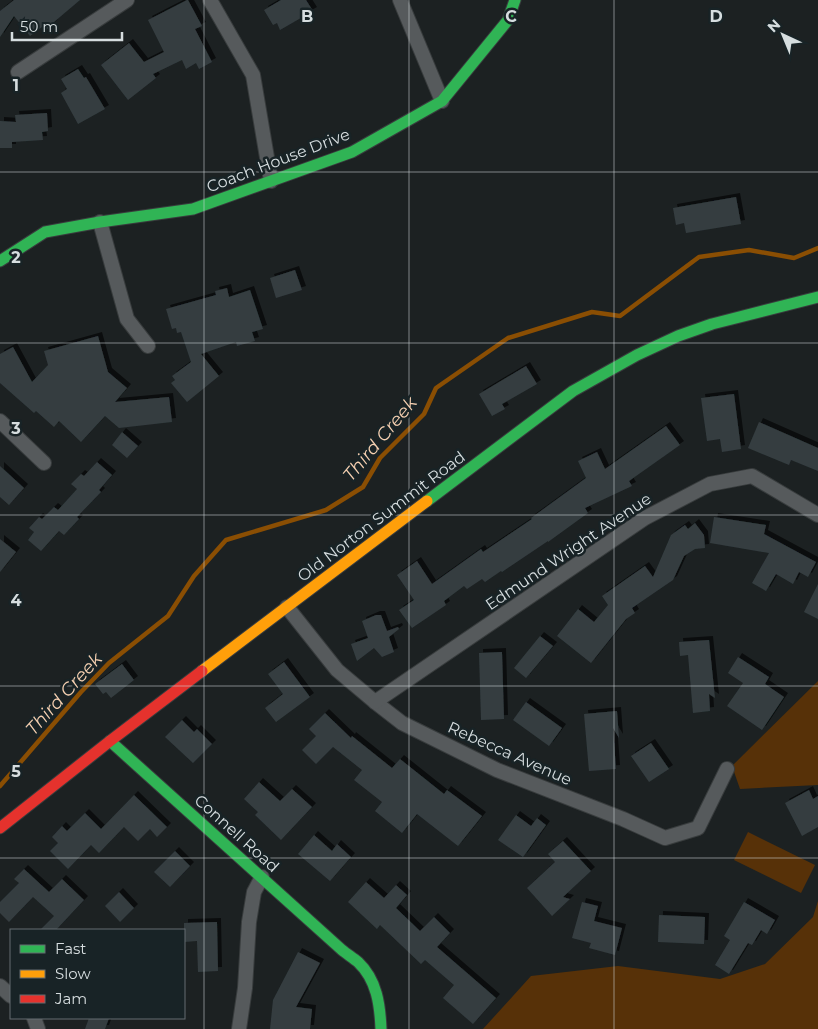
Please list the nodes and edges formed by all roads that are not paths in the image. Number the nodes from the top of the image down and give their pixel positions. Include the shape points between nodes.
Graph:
1 (127, 0) edge
2 (210, 0) edge
3 (400, 0) edge
4 (515, 0) edge
5 (18, 72) dead end
6 (442, 101) junction
7 (271, 181) junction
8 (100, 222) junction
9 (0, 261) edge
10 (818, 297) edge
11 (148, 346) dead end
12 (0, 421) edge
13 (44, 463) dead end
14 (818, 515) edge
15 (287, 607) junction
16 (375, 702) junction
17 (110, 741) junction
18 (727, 770) dead end
19 (0, 828) edge
20 (262, 877) junction
21 (0, 986) edge
22 (10, 995) edge
23 (239, 1029) edge
24 (381, 1029) edge

1 - 5 street
2 - 7 street via 253,76
3 - 6 street
4 - 6 street, Coach House Drive via 508,20
6 - 7 street, Coach House Drive via 352,152
7 - 8 street, Coach House Drive via 193,209
8 - 9 street, Coach House Drive via 45,232
8 - 11 street via 127,319
10 - 15 street, Old Norton Summit Road via 724,320 677,336 588,382
12 - 13 street
14 - 16 street, Edmund Wright Avenue via 752,476 710,484 645,518
15 - 16 street, Rebecca Avenue via 337,670
15 - 17 street, Old Norton Summit Road
16 - 18 street, Rebecca Avenue via 402,723 496,770 666,838 698,828
17 - 19 street, Old Norton Summit Road
17 - 20 street, Connell Road
20 - 23 street via 254,892 249,922
20 - 24 street, Connell Road via 362,965 376,990
21 - 22 street

